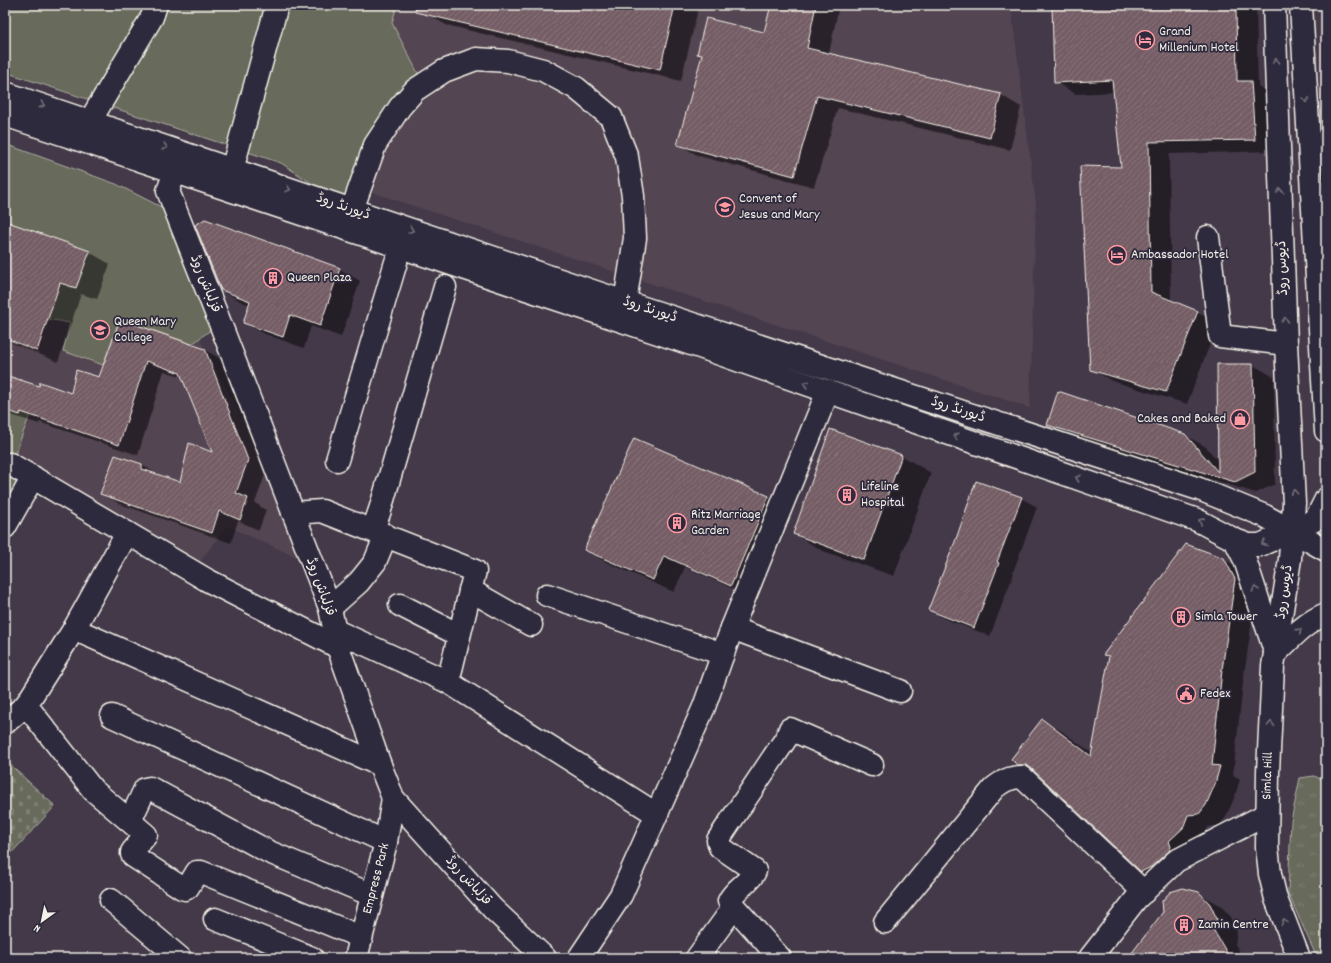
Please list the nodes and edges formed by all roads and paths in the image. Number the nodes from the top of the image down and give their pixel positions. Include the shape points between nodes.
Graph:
1 (156, 5) edge
2 (277, 5) edge
3 (1274, 5) edge
4 (1301, 5) edge
5 (5, 93) edge
6 (5, 115) edge
7 (90, 121) junction
8 (232, 170) junction
9 (175, 172) junction
10 (352, 210) junction
11 (1208, 236) dead end
12 (396, 262) dead end
13 (445, 287) dead end
14 (625, 302) junction
15 (1286, 344) junction
16 (828, 391) junction
17 (1326, 431) edge
18 (337, 460) dead end
19 (10, 464) dead end
20 (33, 477) junction
21 (1326, 499) edge
22 (293, 513) junction
23 (5, 527) edge
24 (1293, 531) junction
25 (127, 533) junction
26 (379, 533) junction
27 (1235, 540) junction
28 (1326, 550) edge
29 (473, 580) junction
30 (547, 595) dead end
31 (400, 605) dead end
32 (330, 608) junction
33 (1326, 614) edge
34 (531, 625) dead end
35 (732, 628) junction
36 (74, 629) junction
37 (459, 635) junction
38 (336, 638) junction
39 (1276, 653) junction
40 (723, 654) junction
41 (448, 682) junction
42 (900, 690) dead end
43 (26, 705) junction
44 (112, 716) dead end
45 (5, 724) edge
46 (380, 766) junction
47 (872, 766) dead end
48 (393, 798) junction
49 (656, 814) junction
50 (1267, 814) junction
51 (130, 822) junction
52 (386, 842) junction
53 (1144, 892) junction
54 (372, 895) junction
55 (111, 900) dead end
56 (734, 907) junction
57 (215, 919) dead end
58 (885, 922) dead end
59 (361, 937) junction
60 (180, 958) edge
61 (312, 958) edge
62 (356, 958) edge
63 (545, 958) edge
64 (578, 958) edge
65 (697, 958) edge
66 (780, 958) edge
67 (1090, 958) edge
68 (1299, 958) edge

1 - 7 street via 152,17
2 - 8 street
15 -> 3 street, ڈیوس روڈ
4 -> 17 street
5 -> 7 street, ڈیورنڈ روڈ
6 - 9 street, ڈیورنڈ روڈ
7 -> 8 street, ڈیورنڈ روڈ
8 -> 10 street, ڈیورنڈ روڈ
16 -> 9 street, ڈیورنڈ روڈ
9 - 22 street, قزلباش روڈ via 168,191
10 -> 14 street, ڈیورنڈ روڈ
10 - 14 street via 374,145 415,90 444,71 476,59 508,61 543,70 576,88 611,117 627,157 636,238
11 - 15 street via 1220,336
12 - 18 street
13 - 26 street via 382,503
14 - 24 street, ڈیورنڈ روڈ via 1199,488
24 -> 15 street, ڈیوس روڈ via 1294,503
27 -> 16 street, ڈیورنڈ روڈ via 1197,520
16 - 35 street
19 - 20 street
20 - 23 street
20 - 25 street
21 - 24 street via 1317,517
22 - 26 street via 322,511
22 - 32 street, قزلباش روڈ
24 -> 27 street, ڈیورنڈ روڈ via 1260,545 1249,545
24 - 28 street, ڈیورنڈ روڈ
24 - 39 street, ڈیوس روڈ
25 - 36 street
25 - 38 street via 207,580
26 - 29 street
26 - 32 street via 375,562 359,582
39 -> 27 street via 1245,560
29 - 34 street
29 - 37 street
30 - 40 street
31 - 37 street
32 - 38 street, قزلباش روڈ
39 -> 33 street via 1315,618
35 - 40 street
35 - 42 street
36 - 43 street
36 - 46 street
37 - 41 street
38 - 41 street
38 - 46 street, قزلباش روڈ
50 -> 39 street, Simla Hill via 1273,666
40 - 49 street via 704,707
41 - 49 street
43 - 45 street
43 - 51 street via 93,790
44 - 52 street
46 - 48 street, قزلباش روڈ
47 - 56 street via 790,729 718,840 720,847 755,871 731,896 729,901
48 - 52 street, Empress Park
48 - 63 street, قزلباش روڈ via 493,909
49 - 64 street via 621,895
50 - 53 street via 1176,861
68 -> 50 street, Simla Hill via 1276,899 1270,874
51 - 54 street via 145,789 150,788 269,852
51 - 59 street via 146,835 132,854 182,888 188,887 197,872 201,872
52 - 54 street, Empress Park
53 - 58 street via 1022,777 1013,777 994,788
53 - 67 street
54 - 59 street, Empress Park
55 - 60 street
56 - 65 street
56 - 66 street
57 - 61 street
59 - 62 street, Empress Park

